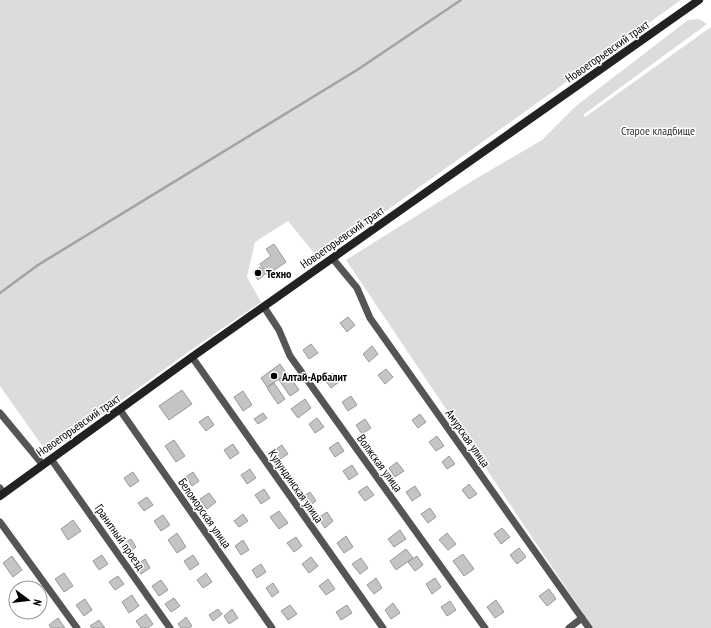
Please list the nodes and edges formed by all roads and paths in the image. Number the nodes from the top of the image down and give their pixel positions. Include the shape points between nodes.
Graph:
1 (699, 0) edge
2 (333, 259) junction
3 (264, 307) junction
4 (192, 357) junction
5 (120, 410) junction
6 (0, 413) edge
7 (51, 460) junction
8 (43, 465) junction
9 (1, 492) edge
10 (0, 522) edge
11 (582, 618) junction
12 (77, 628) edge
13 (170, 628) edge
14 (272, 628) edge
15 (383, 628) edge
16 (485, 628) edge
17 (569, 628) edge
18 (589, 628) edge

1 - 2 main road, Новоегорьевский тракт
2 - 3 main road, Новоегорьевский тракт
2 - 11 street, Амурская улица via 357,288 370,318
3 - 4 main road, Новоегорьевский тракт
3 - 16 street, Волжская улица via 279,330 290,356
4 - 5 main road, Новоегорьевский тракт
4 - 15 street, Кулундинская улица
5 - 7 main road, Новоегорьевский тракт
5 - 14 street, Беломорская улица
6 - 8 street
7 - 8 main road, Новоегорьевский тракт
7 - 13 street, Гранитный проезд
8 - 9 main road, Новоегорьевский тракт
10 - 12 street
11 - 17 street
11 - 18 street, Амурская улица

